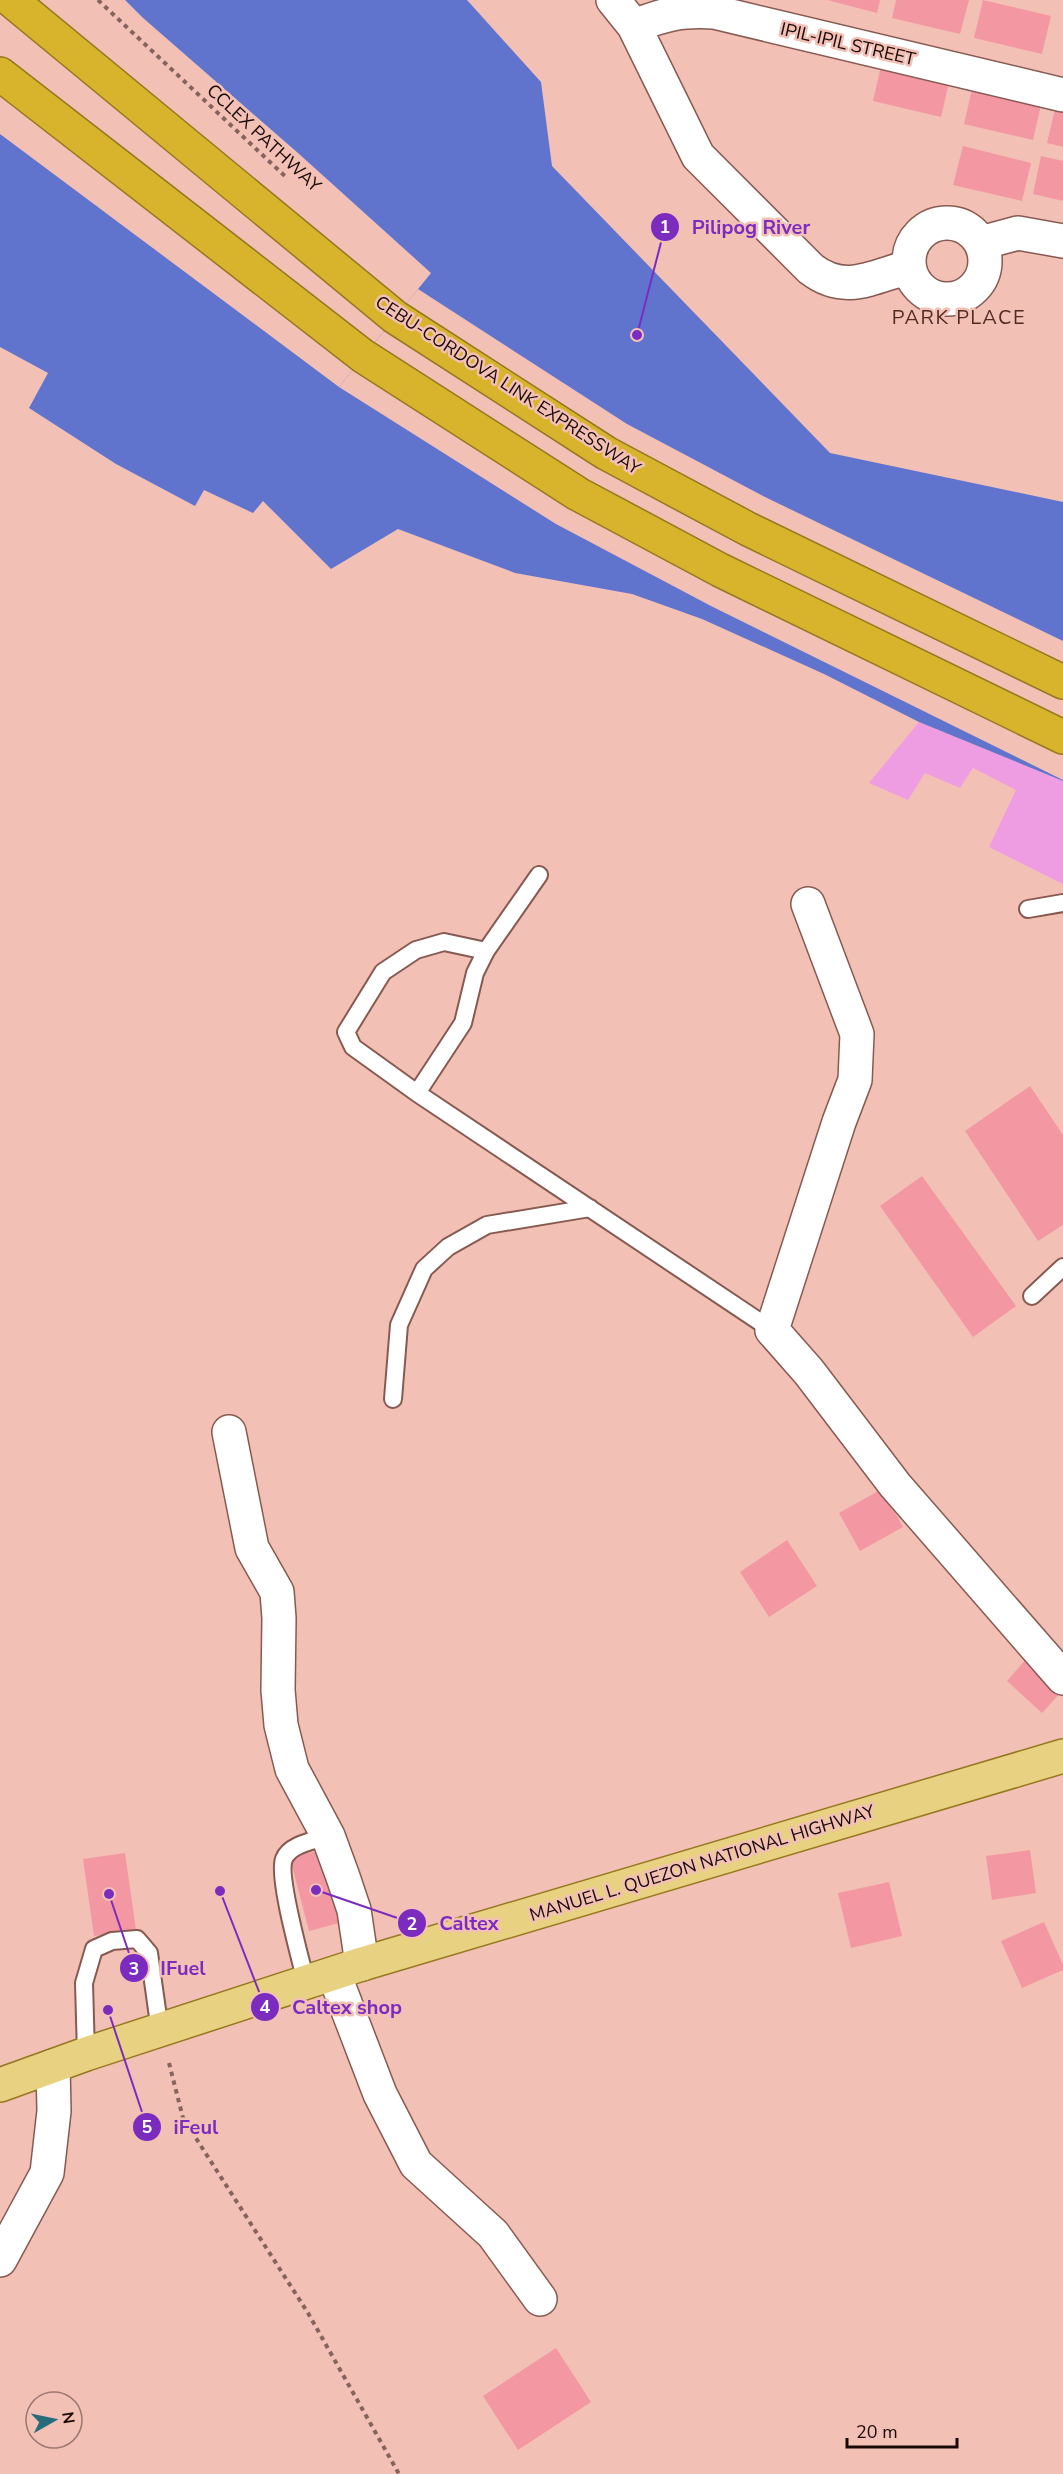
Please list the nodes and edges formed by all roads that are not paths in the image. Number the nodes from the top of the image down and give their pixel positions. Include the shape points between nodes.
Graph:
1 (11, 0) edge
2 (612, 0) edge
3 (634, 26) junction
4 (0, 74) edge
5 (1063, 95) edge
6 (1063, 241) edge
7 (981, 243) junction
8 (909, 267) junction
9 (1063, 682) edge
10 (1063, 737) edge
11 (539, 875) dead end
12 (1063, 903) edge
13 (808, 904) dead end
14 (1028, 909) dead end
15 (486, 951) junction
16 (417, 1093) junction
17 (590, 1208) junction
18 (1063, 1267) edge
19 (1032, 1296) dead end
20 (772, 1330) junction
21 (393, 1399) dead end
22 (229, 1432) dead end
23 (1063, 1678) edge
24 (1063, 1756) edge
25 (328, 1836) junction
26 (334, 1973) junction
27 (160, 2031) junction
28 (86, 2054) junction
29 (53, 2066) junction
30 (0, 2085) edge
31 (0, 2260) edge
32 (540, 2300) dead end

1 - 9 highway, CEBU-CORDOVA LINK EXPRESSWAY via 395,317 606,453 748,529
2 - 3 street
3 - 5 street, IPIL-IPIL STREET via 686,10 714,12
3 - 8 street via 698,156 811,269 825,280 849,284
4 - 10 highway via 363,356 578,494 720,570
6 - 7 street via 1018,233
7 - 8 street via 955,223 930,226 913,243
7 - 8 street via 985,254 982,275 977,285 959,297 948,299 927,294 912,277
11 - 15 lane
12 - 14 lane
13 - 20 street via 857,1034 855,1080
15 - 16 lane via 475,973 464,1023
15 - 16 lane via 444,942 416,950 383,972 346,1032 353,1047
16 - 17 lane
17 - 20 lane
17 - 21 lane via 487,1225 448,1247 424,1269 399,1325
18 - 19 lane
20 - 23 street via 895,1485
22 - 25 street via 252,1548 277,1592 281,1725 292,1769
24 - 26 main road, MANUEL L. QUEZON NATIONAL HIGHWAY
25 - 26 street via 354,1910
25 - 26 lane via 292,1849 283,1860 283,1879
26 - 27 main road, MANUEL L. QUEZON NATIONAL HIGHWAY
26 - 32 street via 380,2094 417,2164 493,2234
27 - 28 main road, MANUEL L. QUEZON NATIONAL HIGHWAY
27 - 28 lane via 149,1953 137,1939 112,1941 94,1950 84,1983
28 - 29 main road, MANUEL L. QUEZON NATIONAL HIGHWAY
29 - 30 main road, MANUEL L. QUEZON NATIONAL HIGHWAY
29 - 31 street via 54,2111 47,2173

